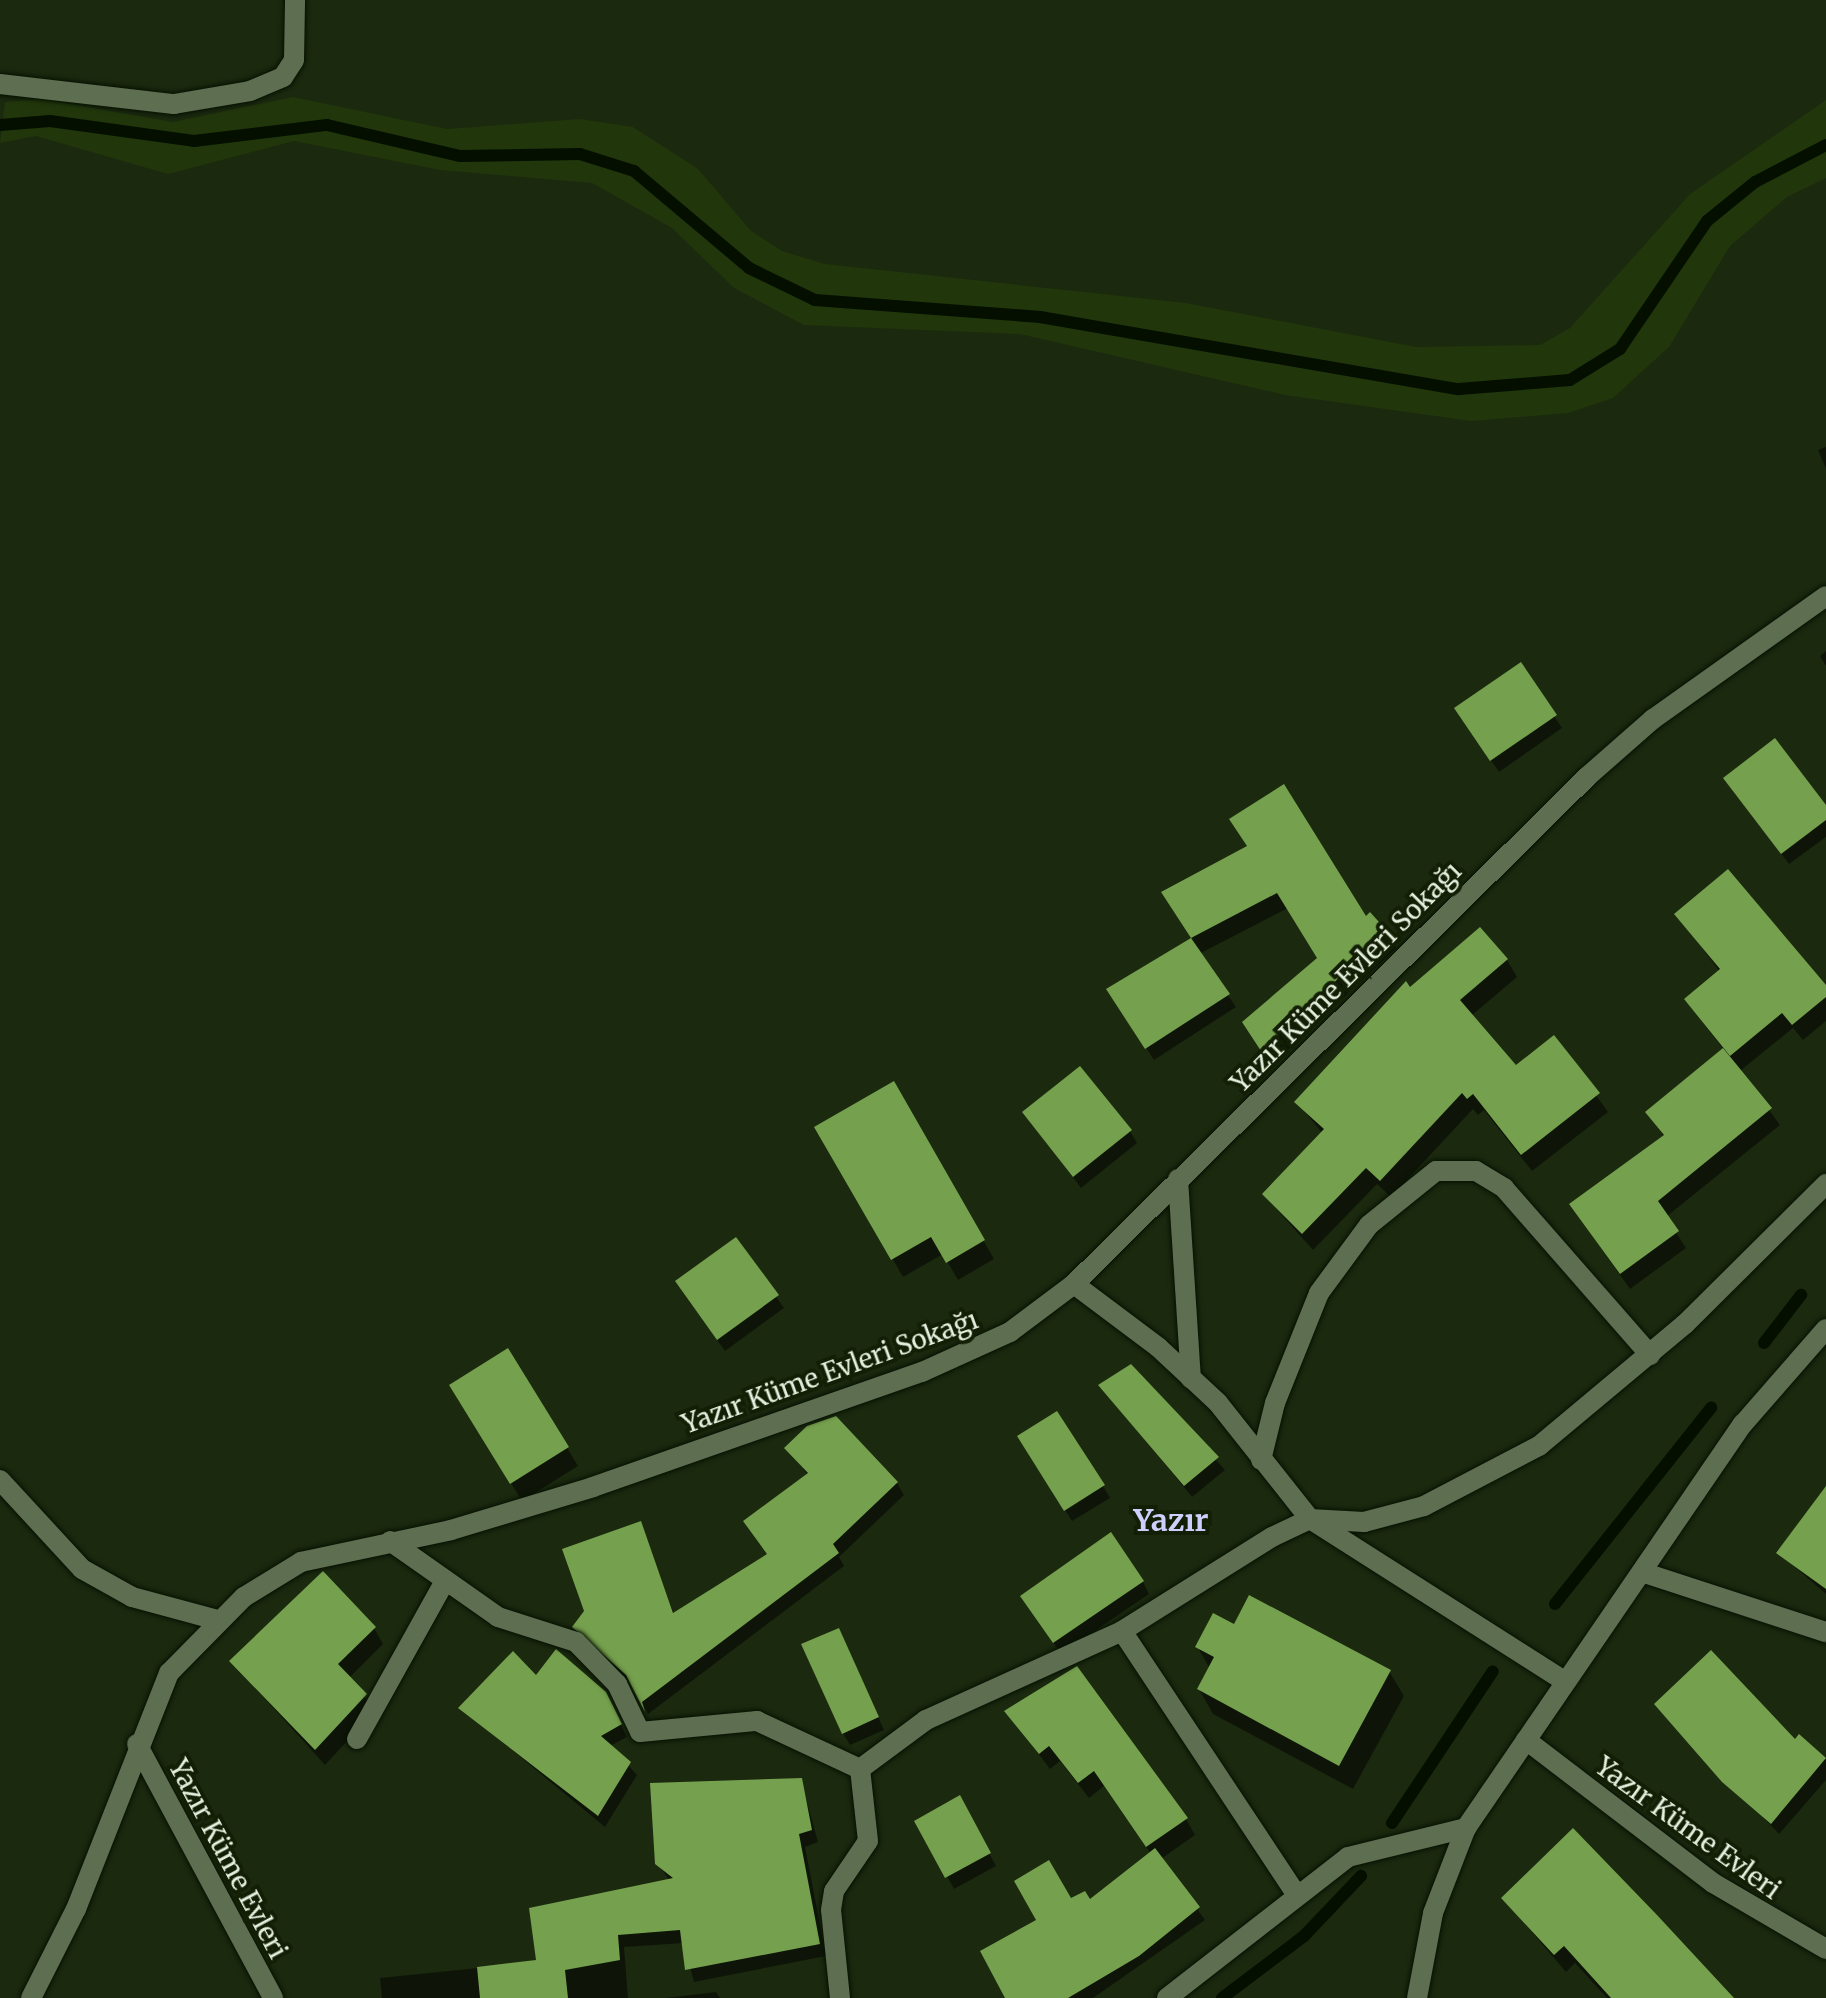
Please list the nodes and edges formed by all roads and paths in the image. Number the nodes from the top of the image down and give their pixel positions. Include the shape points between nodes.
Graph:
1 (295, 0) edge
2 (0, 84) edge
3 (1826, 596) edge
4 (1178, 1179) junction
5 (1826, 1184) edge
6 (1074, 1284) junction
7 (1826, 1329) edge
8 (1650, 1355) junction
9 (1191, 1379) junction
10 (1261, 1460) junction
11 (0, 1480) edge
12 (1310, 1519) junction
13 (390, 1541) junction
14 (1642, 1572) junction
15 (444, 1583) junction
16 (217, 1620) junction
17 (1122, 1631) junction
18 (1826, 1632) edge
19 (1566, 1682) junction
20 (357, 1739) dead end
21 (1526, 1740) junction
22 (137, 1744) junction
23 (860, 1769) junction
24 (1466, 1828) junction
25 (1295, 1892) junction
26 (1826, 1949) edge
27 (31, 1998) edge
28 (273, 1998) edge
29 (840, 1998) edge
30 (1167, 1998) edge
31 (1417, 1998) edge

1 - 2 street via 294,60 283,77 250,91 174,104
3 - 4 street, Yazır Küme Evleri Sokağı via 1653,719 1587,777
4 - 6 street, Yazır Küme Evleri Sokağı
4 - 9 street
5 - 8 street
6 - 9 street
6 - 13 street, Yazır Küme Evleri Sokağı via 1010,1332 922,1372 523,1510
7 - 14 street via 1743,1424
8 - 10 street via 1504,1188 1476,1171 1436,1171 1369,1225 1319,1293
8 - 12 street via 1539,1446 1480,1481 1364,1522
9 - 10 street
10 - 12 street
11 - 16 street via 82,1569 132,1597
12 - 17 street
12 - 19 street
13 - 15 street
13 - 16 street, Yazır Küme Evleri Sokağı via 301,1562
14 - 18 street
14 - 19 street
15 - 20 street
15 - 23 street via 498,1617 576,1642 617,1684 640,1732 757,1721
16 - 22 street, Yazır Küme Evleri Sokağı via 169,1673
17 - 23 street via 926,1720
17 - 25 street
19 - 21 street
21 - 24 street
21 - 26 street, Yazır Küme Evleri via 1713,1883
22 - 27 street, Yazır Küme Evleri Sokağı via 76,1909
22 - 28 street, Yazır Küme Evleri
23 - 29 street via 868,1841 834,1891 831,1910
24 - 25 street via 1348,1857
24 - 31 street via 1433,1913
25 - 30 street via 1235,1950

